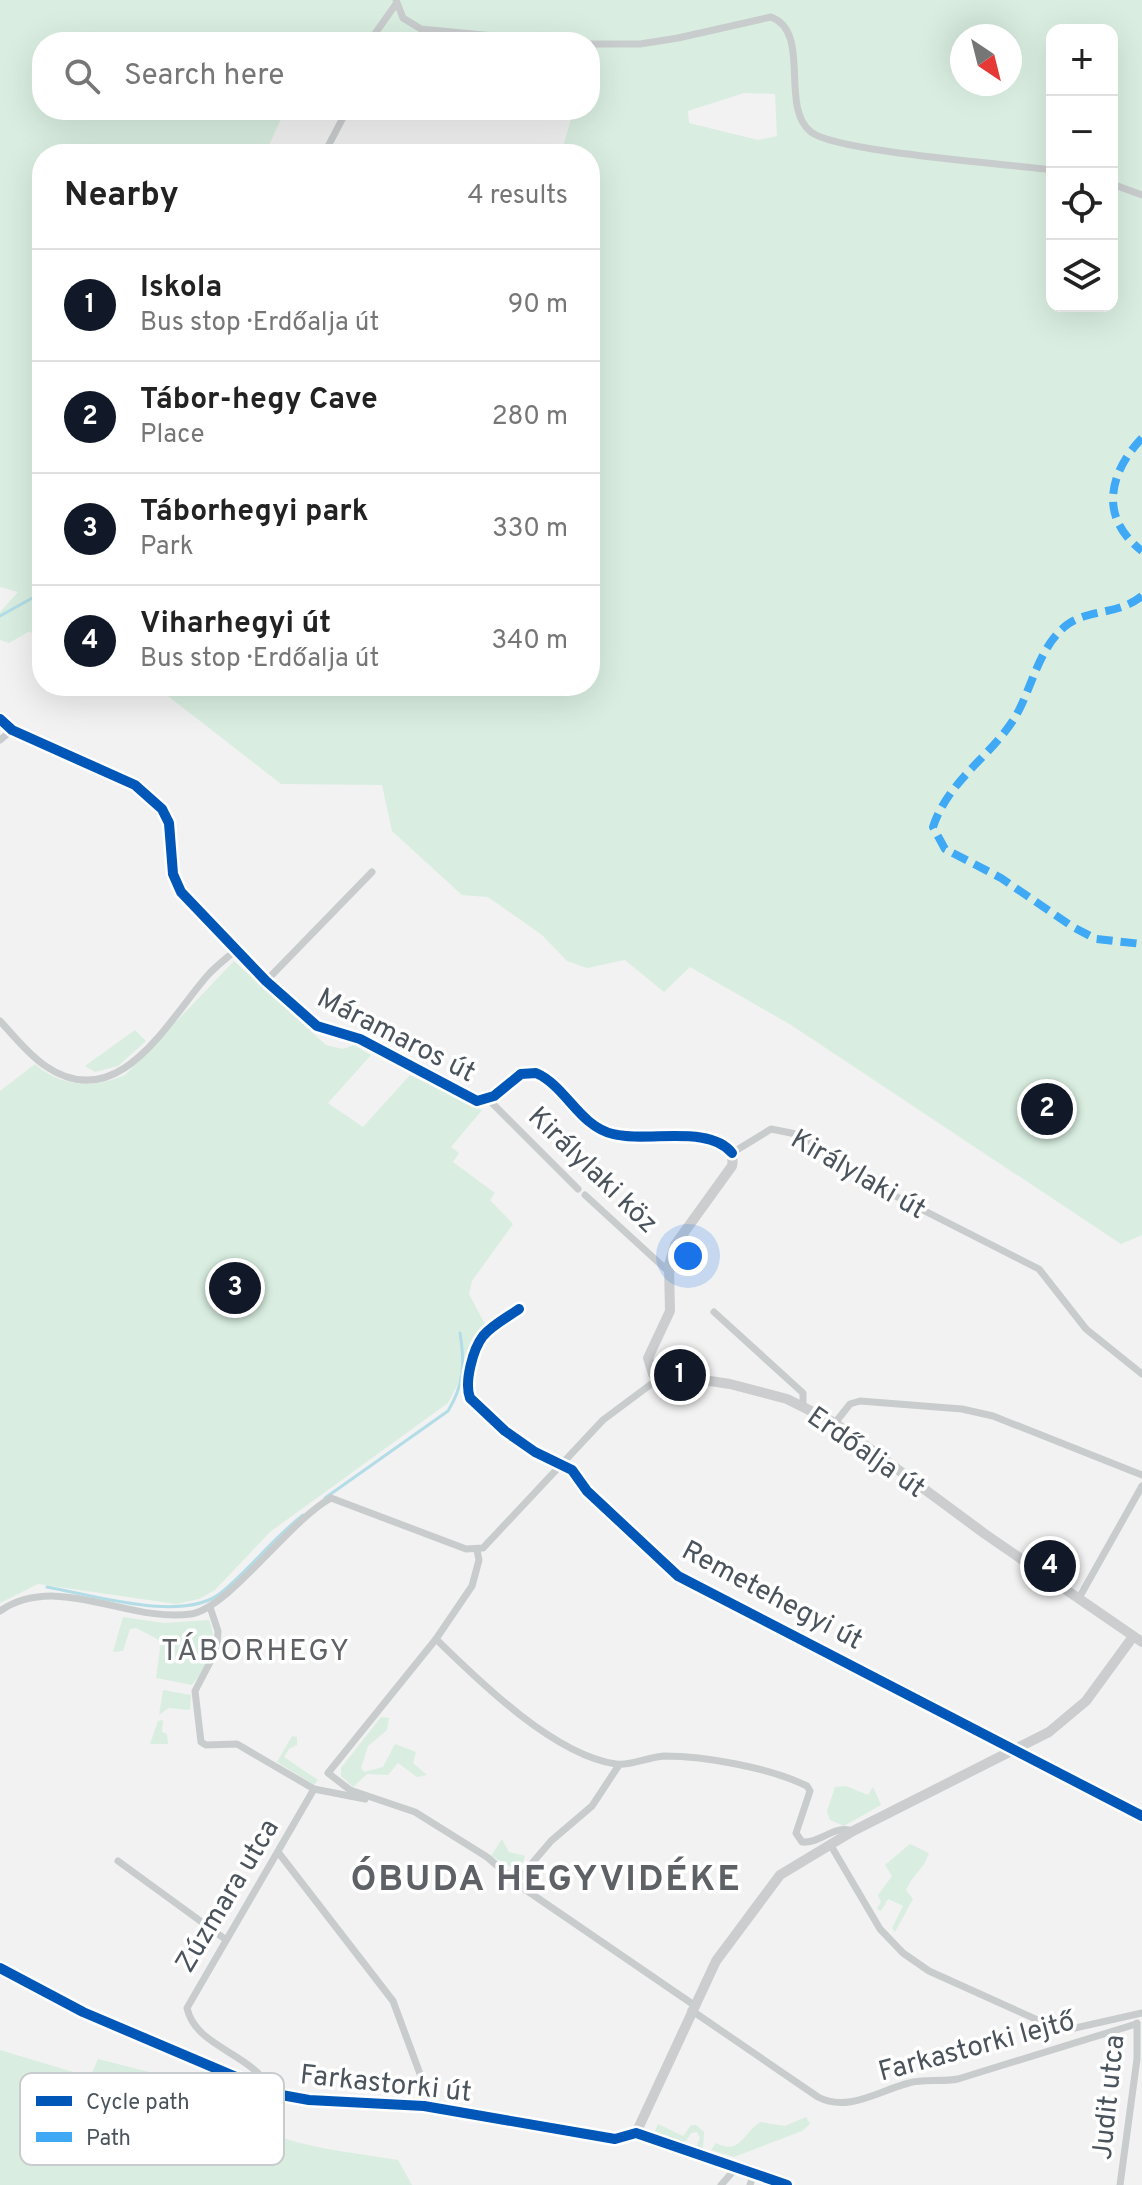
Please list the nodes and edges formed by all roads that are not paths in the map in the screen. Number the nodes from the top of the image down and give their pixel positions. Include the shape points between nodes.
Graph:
1 (396, 2) edge
2 (376, 32) edge
3 (452, 32) edge
4 (600, 44) edge
5 (342, 120) edge
6 (329, 144) edge
7 (1046, 169) edge
8 (1118, 186) edge
9 (1142, 195) edge
10 (0, 719) edge
11 (12, 730) junction
12 (0, 740) edge
13 (372, 872) dead end
14 (236, 950) junction
15 (266, 981) junction
16 (281, 995) joint
17 (0, 1021) edge
18 (488, 1099) junction
19 (732, 1153) junction
20 (578, 1189) dead end
21 (585, 1195) dead end
22 (669, 1272) junction
23 (519, 1309) dead end
24 (714, 1312) dead end
25 (1142, 1374) edge
26 (658, 1379) junction
27 (803, 1406) junction
28 (835, 1423) junction
29 (561, 1464) junction
30 (1142, 1475) edge
31 (1142, 1486) edge
32 (477, 1550) junction
33 (1079, 1598) junction
34 (210, 1607) junction
35 (0, 1611) edge
36 (436, 1639) junction
37 (1137, 1640) edge
38 (1013, 1750) junction
39 (619, 1765) junction
40 (314, 1789) junction
41 (372, 1799) junction
42 (1142, 1816) edge
43 (853, 1831) junction
44 (830, 1844) junction
45 (278, 1852) junction
46 (118, 1861) dead end
47 (517, 1881) junction
48 (225, 1939) junction
49 (0, 1968) edge
50 (693, 2008) junction
51 (1142, 2014) edge
52 (1136, 2024) junction
53 (1140, 2048) edge
54 (225, 2073) edge
55 (258, 2073) edge
56 (284, 2094) edge
57 (424, 2106) junction
58 (636, 2133) junction
59 (737, 2167) junction
60 (754, 2173) junction
61 (721, 2185) edge
62 (750, 2185) edge
63 (787, 2185) edge
64 (1120, 2185) edge

1 - 2 street
1 - 3 street via 403,18 421,29
4 - 7 street via 640,44 771,17 789,37 797,111 804,126 820,139
5 - 6 street
8 - 9 street
10 - 11 street, Máramaros út
11 - 12 street
11 - 14 street, Máramaros út via 135,785 162,809 181,892
13 - 15 street
14 - 15 street, Máramaros út
14 - 17 street via 210,972 152,1047 133,1064 105,1076 73,1077 45,1065
15 - 16 street, Máramaros út
16 - 18 street, Máramaros út via 317,1026 360,1039 467,1098
18 - 19 street, Máramaros út via 521,1074 536,1073 605,1132 706,1138
18 - 20 street, Királylaki köz
19 - 22 street via 729,1172 675,1245
19 - 25 street, Királylaki út via 771,1129 801,1135 866,1182 1039,1269 1086,1329
21 - 22 street, Királylaki köz
22 - 26 street via 670,1311 648,1358
23 - 29 street, Remetehegyi út via 478,1344 468,1391 505,1431
24 - 27 street via 803,1393
26 - 27 street, Erdőalja út via 730,1384
26 - 29 street via 618,1407
27 - 28 street, Erdőalja út
28 - 30 street via 850,1404 860,1401 962,1409 1017,1424
28 - 33 street, Erdőalja út
29 - 32 street via 494,1540
29 - 38 street, Remetehegyi út via 678,1576
31 - 33 street
32 - 34 street via 336,1498 325,1501 276,1543
32 - 36 street via 472,1586
33 - 37 street, Erdőalja út
34 - 35 street via 181,1615 43,1596 22,1599
34 - 40 street via 217,1649 195,1691 201,1742 237,1744
36 - 39 street via 538,1727 587,1755
36 - 41 street via 328,1773
37 - 38 street via 1086,1701 1049,1732
38 - 42 street, Remetehegyi út
38 - 43 street
39 - 43 street via 669,1756 772,1772 810,1791 796,1833 802,1842 840,1829
39 - 47 street via 592,1806 551,1841
40 - 41 street
40 - 45 street, Zúzmara utca
41 - 47 street via 415,1812
43 - 44 street
44 - 50 street via 780,1875 716,1961
44 - 51 street, Farkastorki lejtő via 880,1929 929,1971 1062,2031
45 - 48 street, Zúzmara utca
45 - 57 street via 393,2001 426,2090
46 - 48 street
47 - 50 street
48 - 55 street, Zúzmara utca via 190,1998 188,2012 204,2036
49 - 54 street, Farkastorki út via 83,2012
50 - 52 street, Farkastorki lejtő via 827,2101 864,2099 912,2081 958,2079
50 - 58 street
51 - 52 street, Judit utca
52 - 53 street, Judit utca
53 - 64 street, Judit utca
56 - 57 street, Farkastorki út
57 - 58 street, Farkastorki út via 615,2139
58 - 59 street, Farkastorki út
59 - 60 street, Farkastorki út
59 - 61 street
60 - 62 street
60 - 63 street, Farkastorki út

